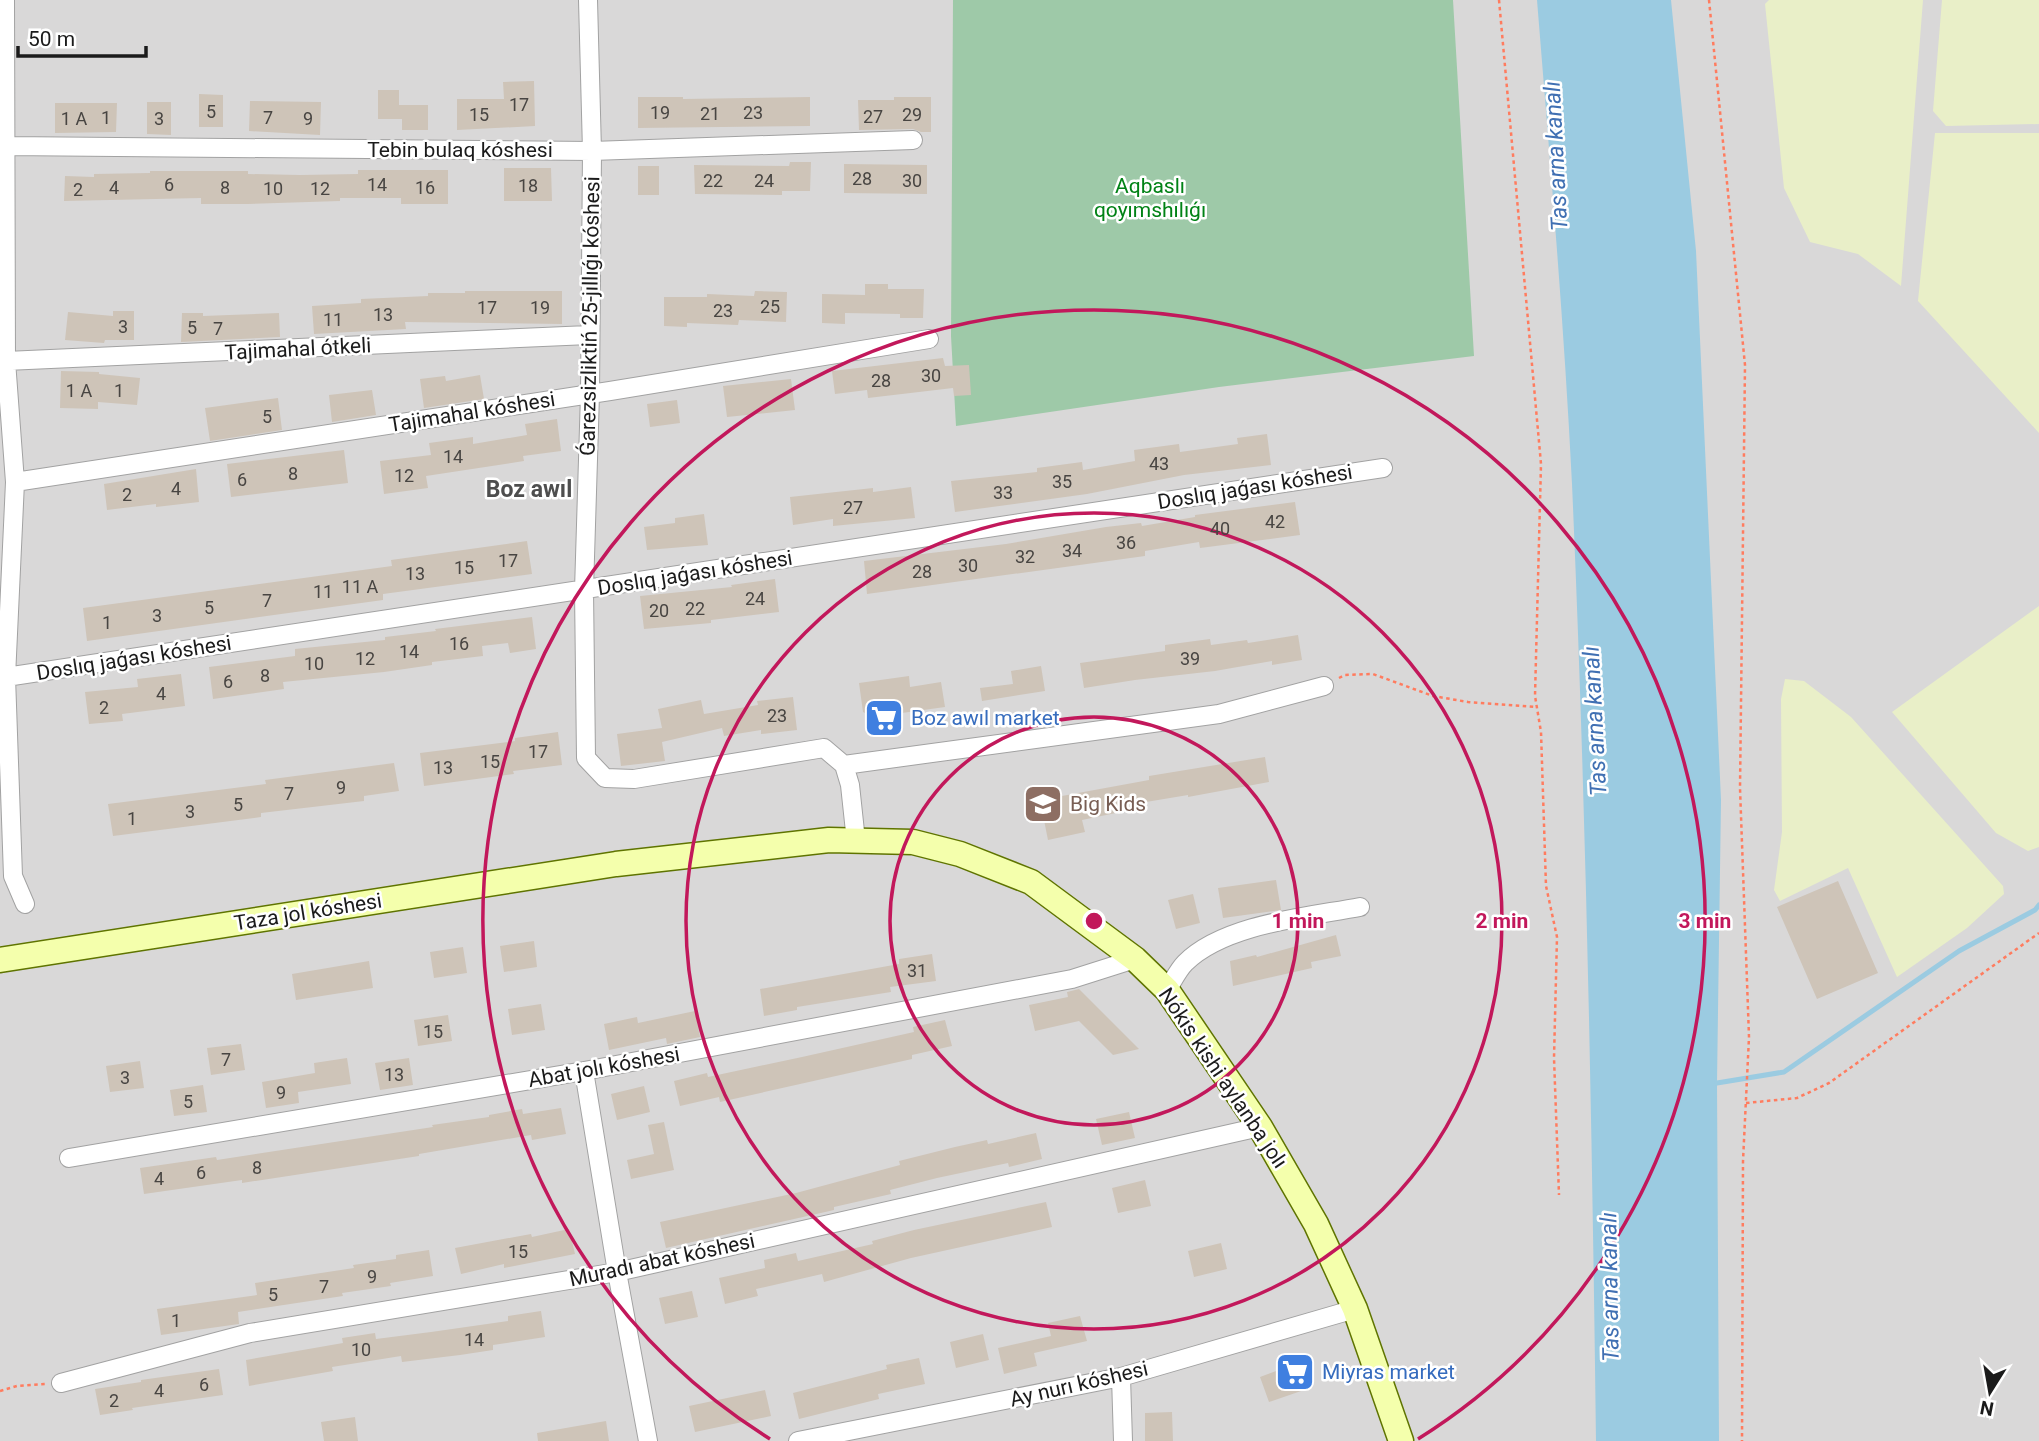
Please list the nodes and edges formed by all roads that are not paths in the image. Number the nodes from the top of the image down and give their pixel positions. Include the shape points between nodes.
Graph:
1 (5, 0) edge
2 (588, 0) edge
3 (913, 140) dead end
4 (6, 146) junction
5 (592, 151) junction
6 (589, 335) junction
7 (929, 339) dead end
8 (6, 361) junction
9 (590, 394) junction
10 (1383, 468) dead end
11 (15, 482) junction
12 (584, 590) junction
13 (6, 677) junction
14 (1324, 686) road end
15 (844, 765) junction
16 (856, 841) junction
17 (616, 864) joint
18 (25, 904) dead end
19 (1360, 907) dead end
20 (1135, 959) junction
21 (0, 960) edge
22 (1167, 990) junction
23 (584, 1071) junction
24 (1260, 1127) junction
25 (69, 1158) dead end
26 (617, 1272) junction
27 (1355, 1309) junction
28 (1121, 1377) junction
29 (61, 1383) road end
30 (853, 1436) edge
31 (648, 1441) edge
32 (798, 1441) edge
33 (1123, 1441) edge
34 (1401, 1441) edge

1 - 4 street
2 - 5 street, Ǵarezsizliktiń 25-jıllıǵı kóshesi
3 - 5 street, Tebin bulaq kóshesi
4 - 5 street, Tebin bulaq kóshesi
4 - 8 street
5 - 6 street, Ǵarezsizliktiń 25-jıllıǵı kóshesi
6 - 8 street, Tajimahal ótkeli
6 - 9 street, Ǵarezsizliktiń 25-jıllıǵı kóshesi
7 - 9 street, Tajimahal kóshesi
8 - 11 street
9 - 11 street, Tajimahal kóshesi
9 - 12 street, Ǵarezsizliktiń 25-jıllıǵı kóshesi
10 - 12 street, Doslıq jaǵası kóshesi
11 - 13 street
12 - 13 street, Doslıq jaǵası kóshesi
12 - 15 street, Ǵarezsizliktiń 25-jıllıǵı kóshesi via 586,758 606,778 634,779 824,748
13 - 18 street via 13,876
14 - 15 street via 1219,714
15 - 16 street
16 - 17 main road, Nókis kishi aylanba jolı via 829,840
16 - 20 main road, Nókis kishi aylanba jolı via 913,842 960,854 1031,882
17 - 21 main road, Taza jol kóshesi
19 - 22 street via 1235,932 1183,964
20 - 22 main road, Nókis kishi aylanba jolı
20 - 23 street, Abat jolı kóshesi via 1072,979
22 - 24 main road, Nókis kishi aylanba jolı
23 - 25 street, Abat jolı kóshesi
23 - 26 street
24 - 26 street, Muradı abat kóshesi
24 - 27 main road, Nókis kishi aylanba jolı via 1316,1224
26 - 29 street, Muradı abat kóshesi via 250,1333
26 - 31 street
27 - 28 street, Ay nurı kóshesi
27 - 34 main road, Nókis kishi aylanba jolı
28 - 30 street, Ay nurı kóshesi
28 - 33 street
30 - 32 street, Ay nurı kóshesi

